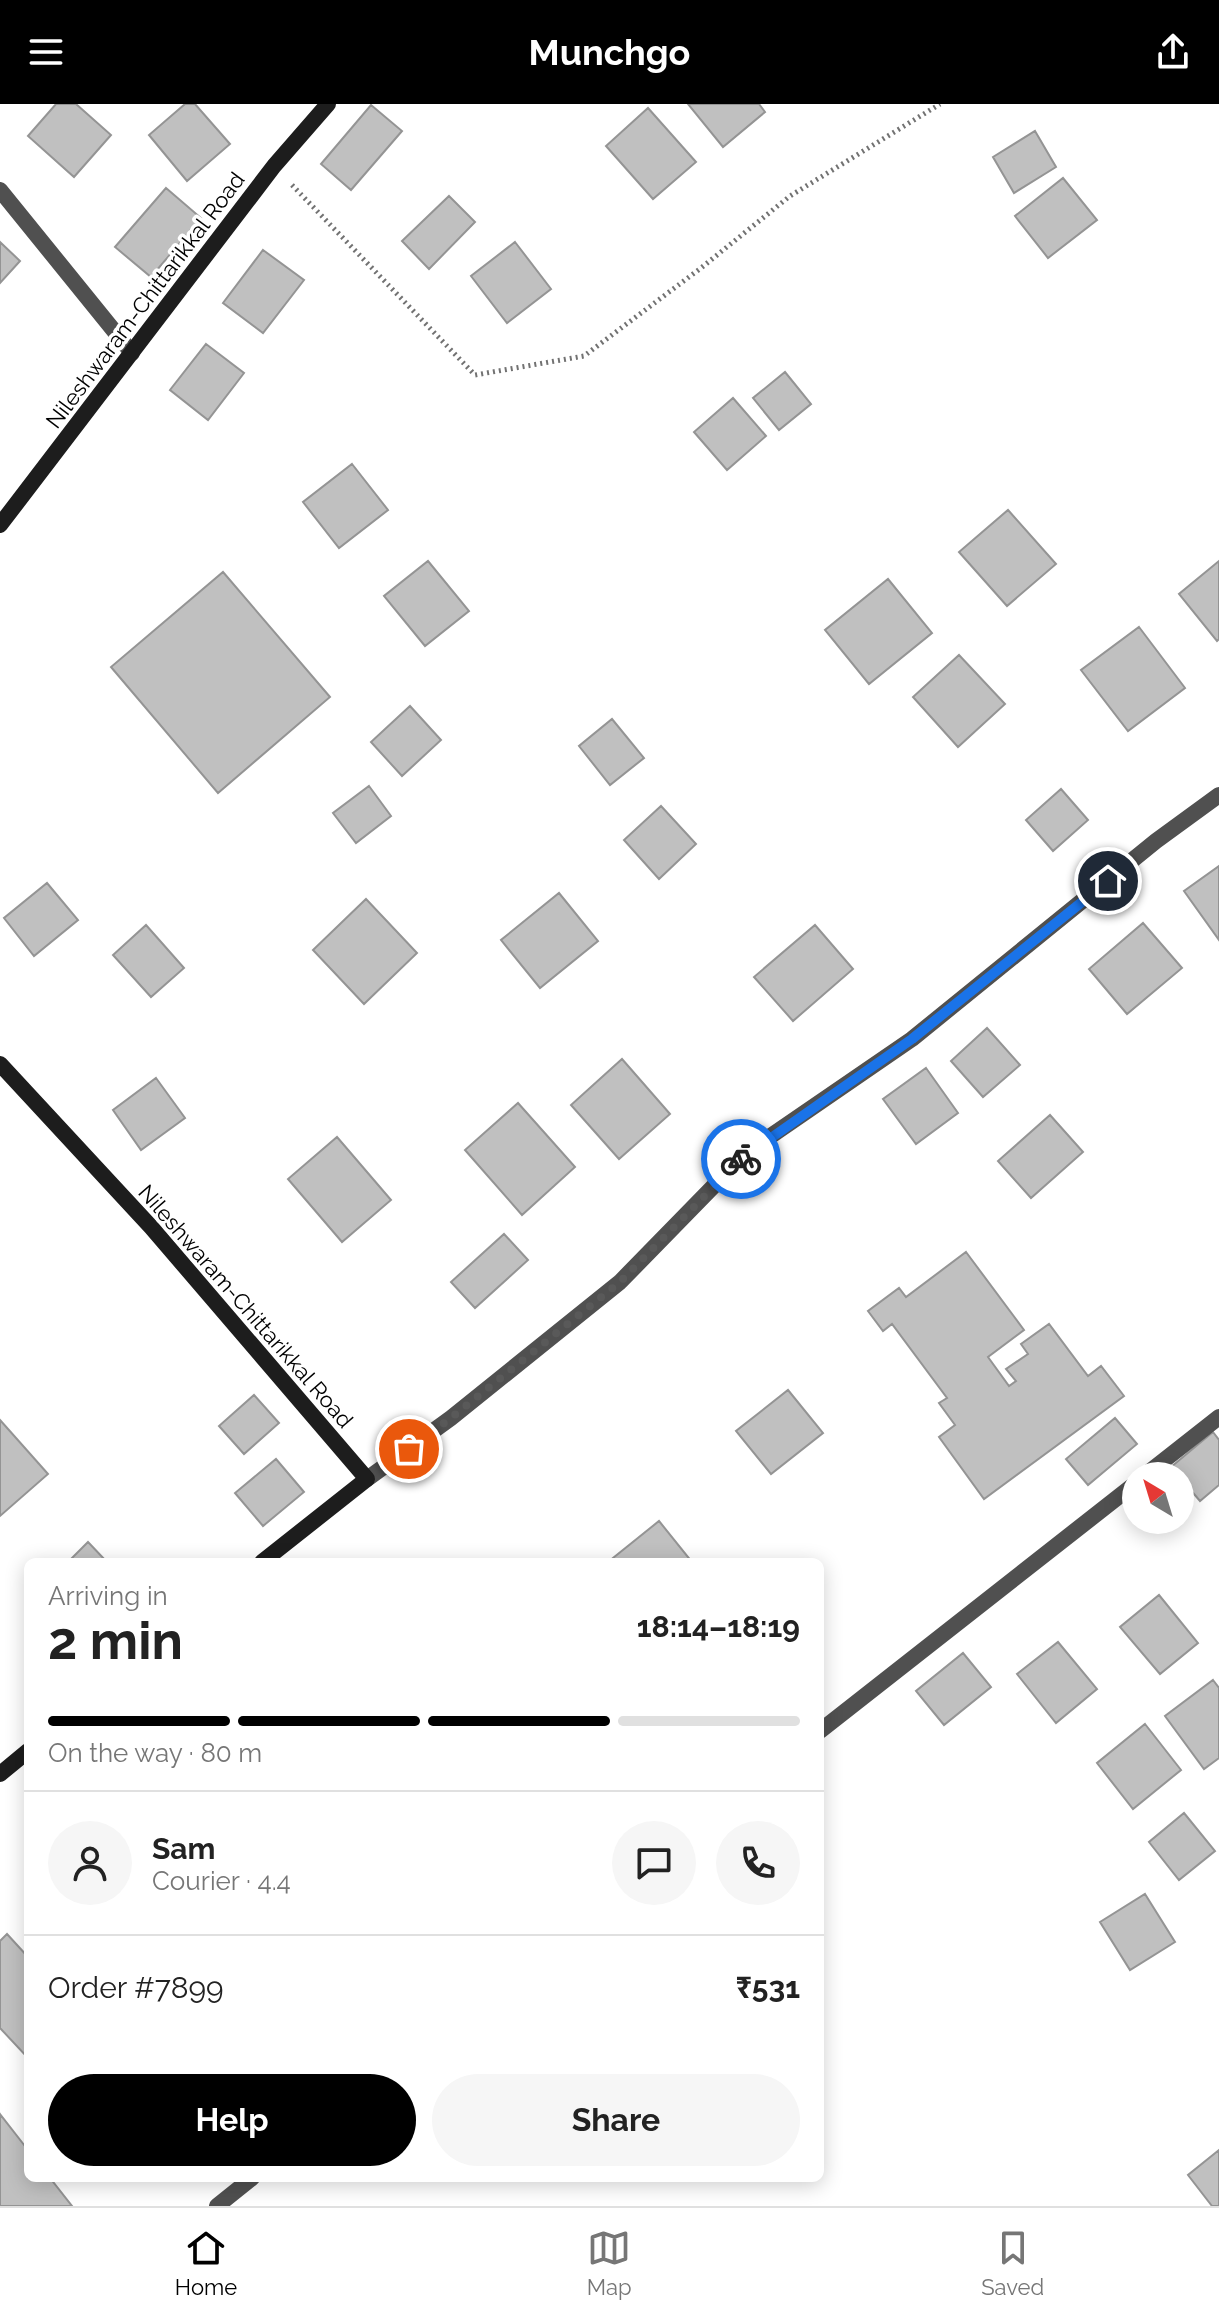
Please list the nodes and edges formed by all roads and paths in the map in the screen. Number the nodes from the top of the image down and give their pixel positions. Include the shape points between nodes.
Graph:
1 (328, 104) edge
2 (940, 104) edge
3 (274, 166) junction
4 (0, 190) edge
5 (132, 353) junction
6 (0, 525) edge
7 (1219, 795) edge
8 (0, 1064) edge
9 (1219, 1417) edge
10 (1162, 1462) edge
11 (367, 1479) junction
12 (1122, 1494) edge
13 (267, 1558) edge
14 (824, 1728) edge
15 (24, 1754) edge
16 (0, 1774) edge
17 (247, 2182) edge
18 (217, 2206) edge

1 - 3 main road, Nileshwaram-Chittarikkal Road
2 - 3 path via 790,196 584,356 475,375
3 - 5 main road, Nileshwaram-Chittarikkal Road
4 - 5 street
5 - 6 main road, Nileshwaram-Chittarikkal Road
7 - 11 street via 912,1039 746,1153 620,1282
8 - 11 main road, Nileshwaram-Chittarikkal Road via 151,1227
9 - 10 street
11 - 13 main road
12 - 14 street
15 - 16 main road
17 - 18 street

